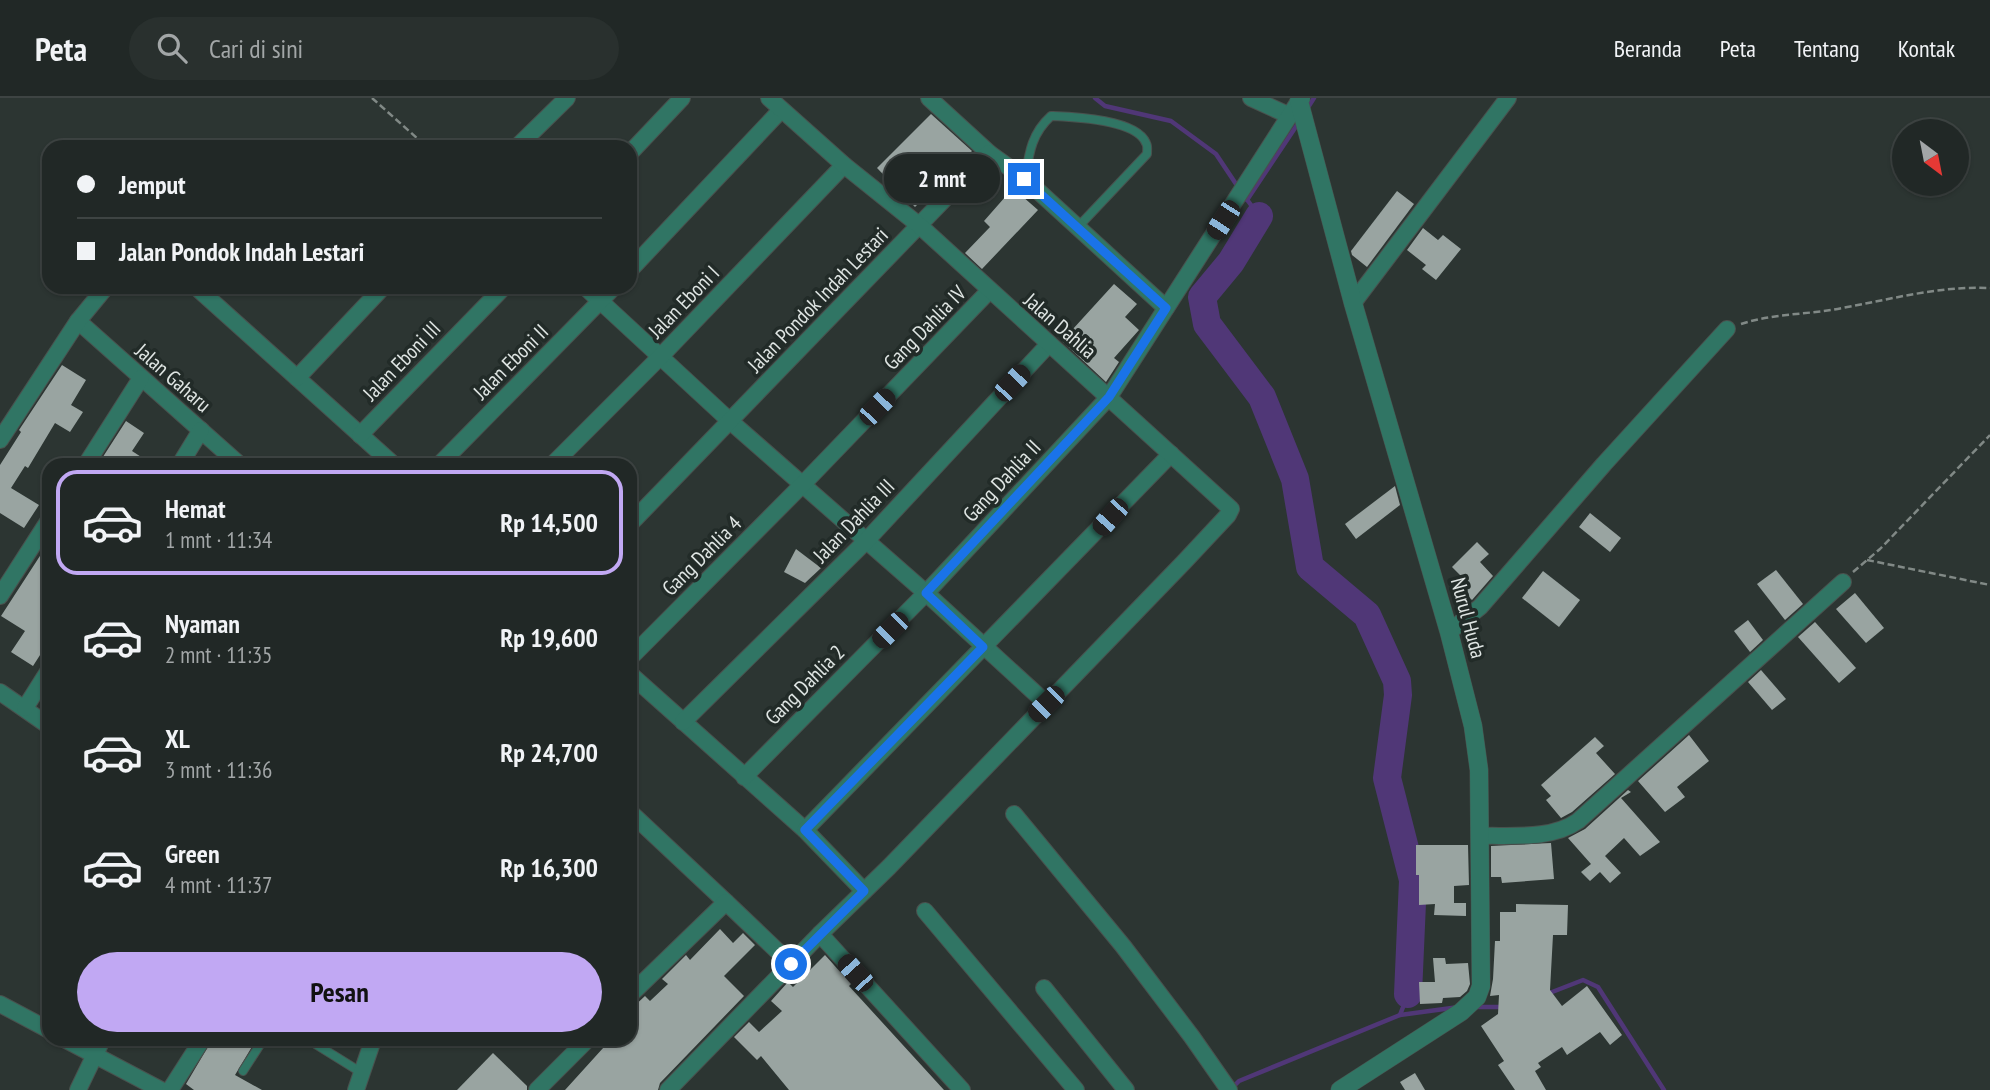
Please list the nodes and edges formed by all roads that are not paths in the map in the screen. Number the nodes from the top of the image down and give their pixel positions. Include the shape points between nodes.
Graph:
1 (567, 98) edge
2 (682, 98) edge
3 (769, 98) edge
4 (929, 98) edge
5 (1251, 98) edge
6 (1508, 98) edge
7 (1296, 105) edge
8 (781, 110) junction
9 (524, 140) edge
10 (637, 146) edge
11 (989, 153) junction
12 (845, 164) junction
13 (1024, 179) junction
14 (920, 226) junction
15 (1077, 228) junction
16 (637, 263) edge
17 (989, 291) junction
18 (100, 294) edge
19 (204, 294) edge
20 (376, 294) edge
21 (497, 294) edge
22 (592, 294) edge
23 (607, 294) edge
24 (600, 302) junction
25 (1353, 303) junction
26 (1166, 308) junction
27 (78, 321) junction
28 (1727, 329) road end
29 (1049, 344) junction
30 (660, 357) junction
31 (297, 378) junction
32 (141, 379) junction
33 (1109, 397) junction
34 (730, 421) junction
35 (201, 430) junction
36 (360, 435) junction
37 (0, 440) edge
38 (1171, 454) junction
39 (90, 458) edge
40 (184, 458) edge
41 (232, 458) edge
42 (386, 458) edge
43 (446, 458) edge
44 (559, 458) edge
45 (803, 484) junction
46 (637, 517) edge
47 (42, 531) edge
48 (867, 540) junction
49 (1843, 582) road end
50 (926, 593) junction
51 (0, 596) edge
52 (1450, 632) junction
53 (983, 647) junction
54 (637, 651) edge
55 (637, 680) edge
56 (42, 681) edge
57 (0, 692) edge
58 (1046, 704) junction
59 (25, 708) junction
60 (42, 721) edge
61 (683, 722) junction
62 (744, 777) junction
63 (1014, 814) dead end
64 (637, 819) edge
65 (805, 830) junction
66 (1480, 836) junction
67 (864, 891) junction
68 (726, 902) junction
69 (925, 911) dead end
70 (820, 934) junction
71 (791, 964) junction
72 (637, 981) edge
73 (1044, 988) dead end
74 (0, 1004) edge
75 (42, 1026) edge
76 (78, 1046) edge
77 (99, 1046) edge
78 (198, 1046) edge
79 (259, 1046) edge
80 (319, 1046) edge
81 (371, 1046) edge
82 (581, 1046) edge
83 (93, 1054) junction
84 (243, 1071) dead end
85 (362, 1073) junction
86 (1225, 1085) edge
87 (78, 1090) edge
88 (161, 1090) edge
89 (170, 1090) edge
90 (356, 1090) edge
91 (537, 1090) edge
92 (668, 1090) edge
93 (962, 1090) edge
94 (1076, 1090) edge
95 (1126, 1090) edge
96 (1340, 1090) edge

1 - 9 street
2 - 10 street
3 - 8 street, Jalan Dahlia
4 - 11 street
5 - 7 street
6 - 25 street
7 - 25 street, Nurul Huda
7 - 26 street, Gang Dahlia II
8 - 12 street, Jalan Dahlia
8 - 16 street
11 - 13 street
11 - 14 street, Jalan Pondok Indah Lestari
12 - 14 street, Jalan Dahlia
12 - 30 street, Jalan Eboni I
13 - 15 street
13 - 15 lane via 1031,141 1051,116 1105,120 1136,131 1146,143 1147,154
14 - 17 street, Jalan Dahlia
14 - 34 street, Jalan Pondok Indah Lestari
15 - 26 street
17 - 29 street, Jalan Dahlia
17 - 45 street, Gang Dahlia IV
18 - 27 street
19 - 31 street
20 - 31 street
21 - 36 street, Jalan Eboni III
22 - 24 street
23 - 24 street, Jalan Eboni II
24 - 30 street
24 - 43 street, Jalan Eboni II
25 - 52 street, Nurul Huda
26 - 33 street, Gang Dahlia II
27 - 32 street, Jalan Gaharu
27 - 37 street
28 - 52 street via 1480,607
29 - 33 street, Jalan Dahlia
29 - 48 street, Jalan Dahlia III
30 - 34 street
30 - 44 street, Jalan Eboni I
31 - 36 street
32 - 35 street, Jalan Gaharu
32 - 39 street
33 - 38 street, Jalan Dahlia
33 - 50 street, Gang Dahlia II
34 - 45 street
34 - 46 street, Jalan Pondok Indah Lestari
35 - 40 street
35 - 41 street, Jalan Gaharu
36 - 42 street
38 - 53 street
38 - 58 street, Jalan Dahlia via 1231,509
45 - 48 street
45 - 54 street, Gang Dahlia 4
47 - 51 street
48 - 50 street
48 - 61 street, Jalan Dahlia III
49 - 66 street via 1568,828
50 - 53 street
50 - 62 street, Gang Dahlia 2
52 - 66 street, Nurul Huda via 1477,750
53 - 58 street
53 - 65 street
55 - 61 street
56 - 59 street
57 - 59 street
58 - 67 street
59 - 60 street
61 - 62 street
62 - 65 street
63 - 86 street via 1123,946
64 - 68 street
65 - 67 street
66 - 96 street, Nurul Huda via 1481,986 1467,1007
67 - 70 street
68 - 71 street
68 - 72 street
69 - 94 street
70 - 71 street
70 - 93 street
71 - 92 street
73 - 95 street
74 - 75 street
76 - 83 street
77 - 83 street
78 - 89 street
79 - 84 lane
80 - 85 lane
81 - 85 street
82 - 91 street
83 - 87 street
83 - 88 street
85 - 90 street

